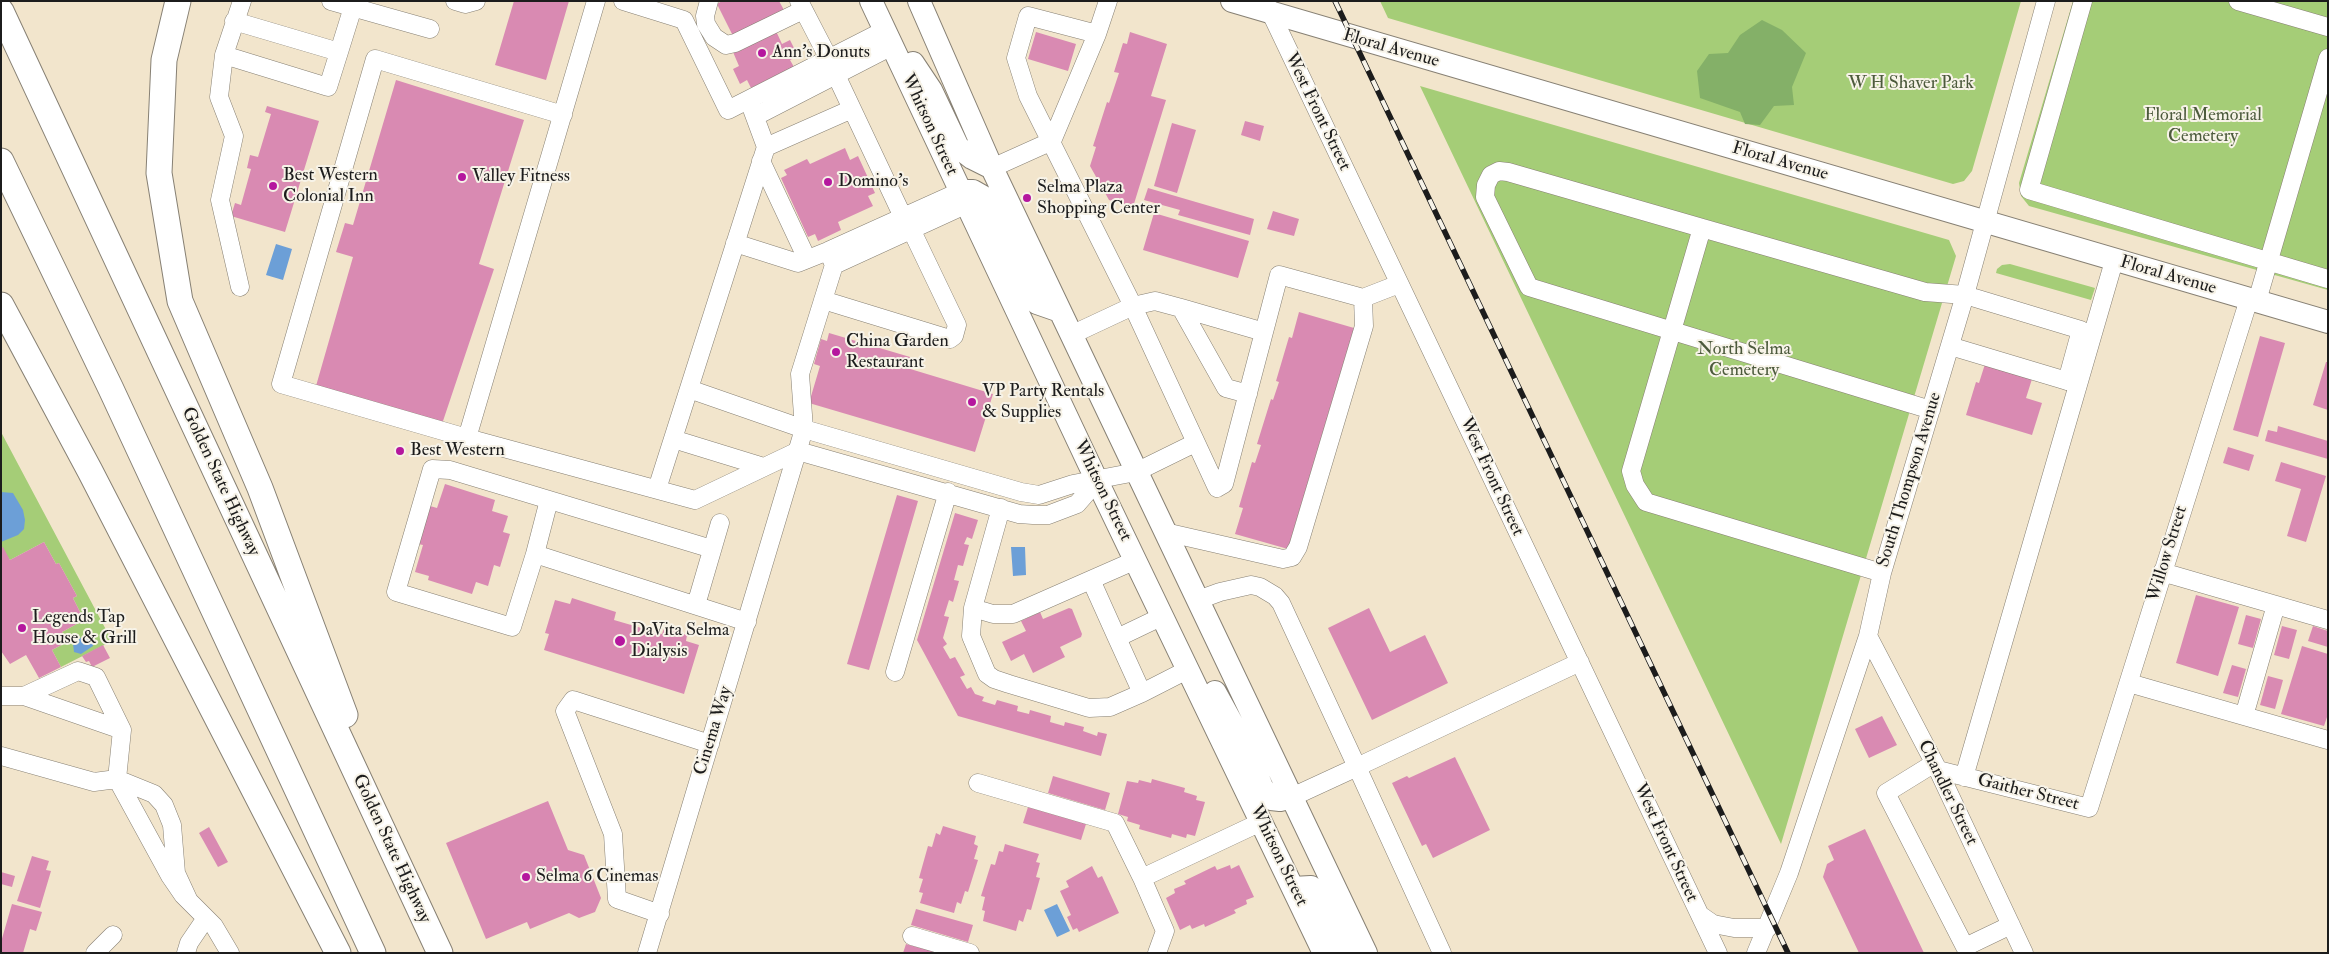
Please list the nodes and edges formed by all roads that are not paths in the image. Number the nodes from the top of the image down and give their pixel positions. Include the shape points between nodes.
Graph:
1 (178, 1) edge
2 (242, 1) edge
3 (332, 1) edge
4 (455, 1) edge
5 (476, 1) edge
6 (596, 1) edge
7 (624, 1) edge
8 (709, 1) edge
9 (871, 1) edge
10 (918, 1) edge
11 (934, 1) edge
12 (1108, 1) edge
13 (1232, 1) edge
14 (2046, 1) edge
15 (2083, 1) edge
16 (2238, 1) edge
17 (801, 6) edge
18 (353, 7) junction
19 (1268, 7) edge
20 (2291, 9) edge
21 (1, 12) edge
22 (234, 21) junction
23 (2328, 27) edge
24 (430, 29) dead end
25 (932, 31) junction
26 (1097, 34) junction
27 (888, 38) junction
28 (339, 52) junction
29 (224, 55) junction
30 (2328, 58) edge
31 (832, 67) junction
32 (753, 108) junction
33 (852, 108) junction
34 (563, 114) junction
35 (1052, 141) junction
36 (763, 154) junction
37 (1, 161) edge
38 (992, 168) junction
39 (964, 197) junction
40 (1985, 222) junction
41 (907, 223) junction
42 (1702, 228) junction
43 (735, 244) junction
44 (831, 258) junction
45 (807, 259) junction
46 (2114, 261) junction
47 (2269, 261) junction
48 (2328, 279) edge
49 (1399, 284) junction
50 (240, 287) dead end
51 (1965, 295) junction
52 (1363, 298) junction
53 (823, 300) junction
54 (2253, 300) junction
55 (1, 305) edge
56 (1133, 306) junction
57 (1181, 308) junction
58 (1060, 311) junction
59 (2328, 322) edge
60 (1672, 331) junction
61 (1264, 332) junction
62 (1071, 335) junction
63 (1950, 346) junction
64 (689, 389) junction
65 (1248, 394) junction
66 (1932, 410) junction
67 (804, 429) junction
68 (467, 438) junction
69 (673, 439) junction
70 (1195, 444) junction
71 (798, 451) junction
72 (764, 467) junction
73 (1136, 472) junction
74 (1097, 481) junction
75 (657, 489) junction
76 (948, 492) junction
77 (549, 500) junction
78 (1001, 508) junction
79 (720, 523) dead end
80 (1165, 532) junction
81 (712, 549) junction
82 (535, 554) junction
83 (1136, 560) junction
84 (2162, 572) junction
85 (1882, 573) junction
86 (1091, 580) junction
87 (1198, 600) junction
88 (2276, 605) junction
89 (696, 606) junction
90 (973, 608) junction
91 (1163, 616) junction
92 (2328, 620) edge
93 (747, 622) junction
94 (1868, 636) junction
95 (1117, 638) junction
96 (1580, 662) junction
97 (1188, 669) junction
98 (895, 672) dead end
99 (2129, 683) junction
100 (1142, 693) junction
101 (1, 696) edge
102 (24, 696) junction
103 (2244, 716) junction
104 (122, 730) junction
105 (2328, 740) edge
106 (710, 744) junction
107 (6, 759) edge
108 (1357, 767) junction
109 (1936, 767) junction
110 (1964, 777) junction
111 (117, 780) junction
112 (978, 783) dead end
113 (1292, 797) junction
114 (2089, 808) joint
115 (1261, 822) junction
116 (1142, 878) junction
117 (1293, 888) junction
118 (188, 899) junction
119 (415, 902) junction
120 (660, 914) junction
121 (1700, 915) junction
122 (206, 918) junction
123 (2011, 925) junction
124 (1768, 928) junction
125 (113, 935) dead end
126 (912, 936) dead end
127 (1971, 949) edge
128 (95, 953) edge
129 (186, 953) edge
130 (230, 953) edge
131 (338, 953) edge
132 (373, 953) edge
133 (440, 953) edge
134 (647, 953) edge
135 (970, 953) edge
136 (1157, 953) edge
137 (1324, 953) edge
138 (1346, 953) edge
139 (1366, 953) edge
140 (1442, 953) edge
141 (1718, 953) edge
142 (1756, 953) edge
143 (2024, 953) edge

1 - 119 highway via 164,60 159,173 180,301 260,488
2 - 22 street
3 - 18 street
4 - 5 street via 465,4
6 - 34 street
7 - 32 street via 684,20 728,110
8 - 17 street via 706,24 714,37 726,45
9 - 27 main road, Whitson Street
10 - 25 main road
11 - 25 main road
12 - 26 street
13 - 19 main road, Floral Avenue
14 - 40 street, South Thompson Avenue
15 - 47 street via 2029,190
16 - 20 street
17 - 31 street
18 - 24 street
18 - 28 street
19 - 40 main road, Floral Avenue via 1352,38
19 - 49 street, West Front Street
20 - 23 street
21 - 119 highway, Golden State Highway
22 - 28 street
22 - 29 street
25 - 38 main road
26 - 35 street
26 - 35 street via 1028,16 1016,58 1028,96
27 - 31 street
27 - 38 main road via 904,50 931,90 958,147
27 - 39 main road, Whitson Street
28 - 29 street via 328,87
29 - 50 street via 219,97 234,136 220,200
30 - 47 street, Willow Street
31 - 32 street
31 - 33 street
32 - 36 street
33 - 36 street
33 - 41 street
34 - 68 street
34 - 68 street via 374,59 281,384
35 - 38 street
35 - 56 street
36 - 43 street
36 - 45 street
37 - 132 highway via 116,398
38 - 58 main road
39 - 41 street
39 - 58 main road via 973,191 987,199 1037,303
39 - 74 main road, Whitson Street
40 - 46 main road, Floral Avenue
40 - 51 street, South Thompson Avenue
41 - 44 street
41 - 53 street via 957,325 954,336 950,338
42 - 51 street via 1925,292
42 - 60 street
42 - 60 street via 1508,172 1499,171 1486,184 1485,197 1529,287
43 - 45 street via 798,263
43 - 64 street
44 - 45 street
44 - 53 street, Cinema Way
46 - 54 main road, Floral Avenue
46 - 110 street
47 - 48 street
47 - 54 street, Willow Street
49 - 52 street
49 - 96 street, West Front Street
51 - 63 street, South Thompson Avenue
51 - 63 street via 2081,330 2067,381
52 - 61 street via 1279,276
52 - 80 street via 1364,326 1298,547 1292,556 1283,559
53 - 67 street, Cinema Way via 800,374
54 - 59 main road, Floral Avenue
54 - 84 street, Willow Street
55 - 131 highway
56 - 57 street via 1155,301
56 - 62 street
56 - 70 street
57 - 61 street
57 - 65 street via 1226,388
58 - 62 main road
60 - 66 street
60 - 85 street via 1631,471 1646,502
61 - 65 street
62 - 73 main road
63 - 66 street, South Thompson Avenue
64 - 67 street
64 - 69 street
65 - 70 street via 1224,484 1216,488
66 - 85 street, South Thompson Avenue
67 - 71 street, Cinema Way
67 - 74 street via 1032,495
68 - 75 street
69 - 72 street
69 - 75 street
70 - 73 street
71 - 72 street
71 - 76 street
71 - 93 street, Cinema Way
72 - 75 street via 696,500
73 - 74 street
73 - 80 main road
74 - 78 street via 1077,504 1048,515
74 - 83 main road, Whitson Street
76 - 78 street
76 - 98 street
77 - 81 street
77 - 82 street
77 - 82 street via 450,470 432,469 396,592 512,627
78 - 90 street
79 - 81 street
80 - 87 main road
81 - 89 street
82 - 89 street
83 - 86 street
83 - 91 main road, Whitson Street
84 - 88 street
84 - 99 street, Willow Street
85 - 94 street, South Thompson Avenue
86 - 90 street via 1013,614 993,614
86 - 95 street
87 - 108 street via 1251,585 1275,596
87 - 113 main road
88 - 92 street
88 - 103 street
89 - 93 street
90 - 100 street via 971,636 974,648 987,674 994,679 1089,708 1110,707
91 - 95 street
91 - 97 main road, Whitson Street
93 - 106 street, Cinema Way
94 - 109 street, Chandler Street
94 - 124 street, South Thompson Avenue via 1790,873
95 - 100 street
96 - 108 street
96 - 121 street, West Front Street
97 - 100 street
97 - 113 main road via 1214,690 1271,799
97 - 115 main road, Whitson Street
99 - 103 street
99 - 114 street, Willow Street
101 - 102 street
102 - 104 street
102 - 104 street via 78,671 96,676
103 - 105 street
104 - 111 street
106 - 120 street, Cinema Way
106 - 120 street via 573,700 565,711 614,834 617,899
107 - 111 street via 94,782
108 - 113 street
108 - 140 street
109 - 110 street, Gaither Street
109 - 123 street, Chandler Street
109 - 127 street via 1886,793 1965,948
110 - 114 street, Gaither Street
111 - 118 street via 170,876
111 - 118 street via 152,792 164,804 175,835 176,873
112 - 116 street via 1115,823
113 - 139 main road
115 - 116 street
115 - 117 main road, Whitson Street
116 - 136 street via 1165,931
117 - 137 main road, Whitson Street
117 - 138 main road via 1311,887 1316,892
118 - 122 street
119 - 133 highway, Golden State Highway
120 - 134 street, Cinema Way
121 - 124 street via 1713,924
121 - 141 street, West Front Street
122 - 129 street
122 - 130 street
123 - 127 street
123 - 143 street, Chandler Street
124 - 142 street, South Thompson Avenue
125 - 128 street
126 - 135 street

